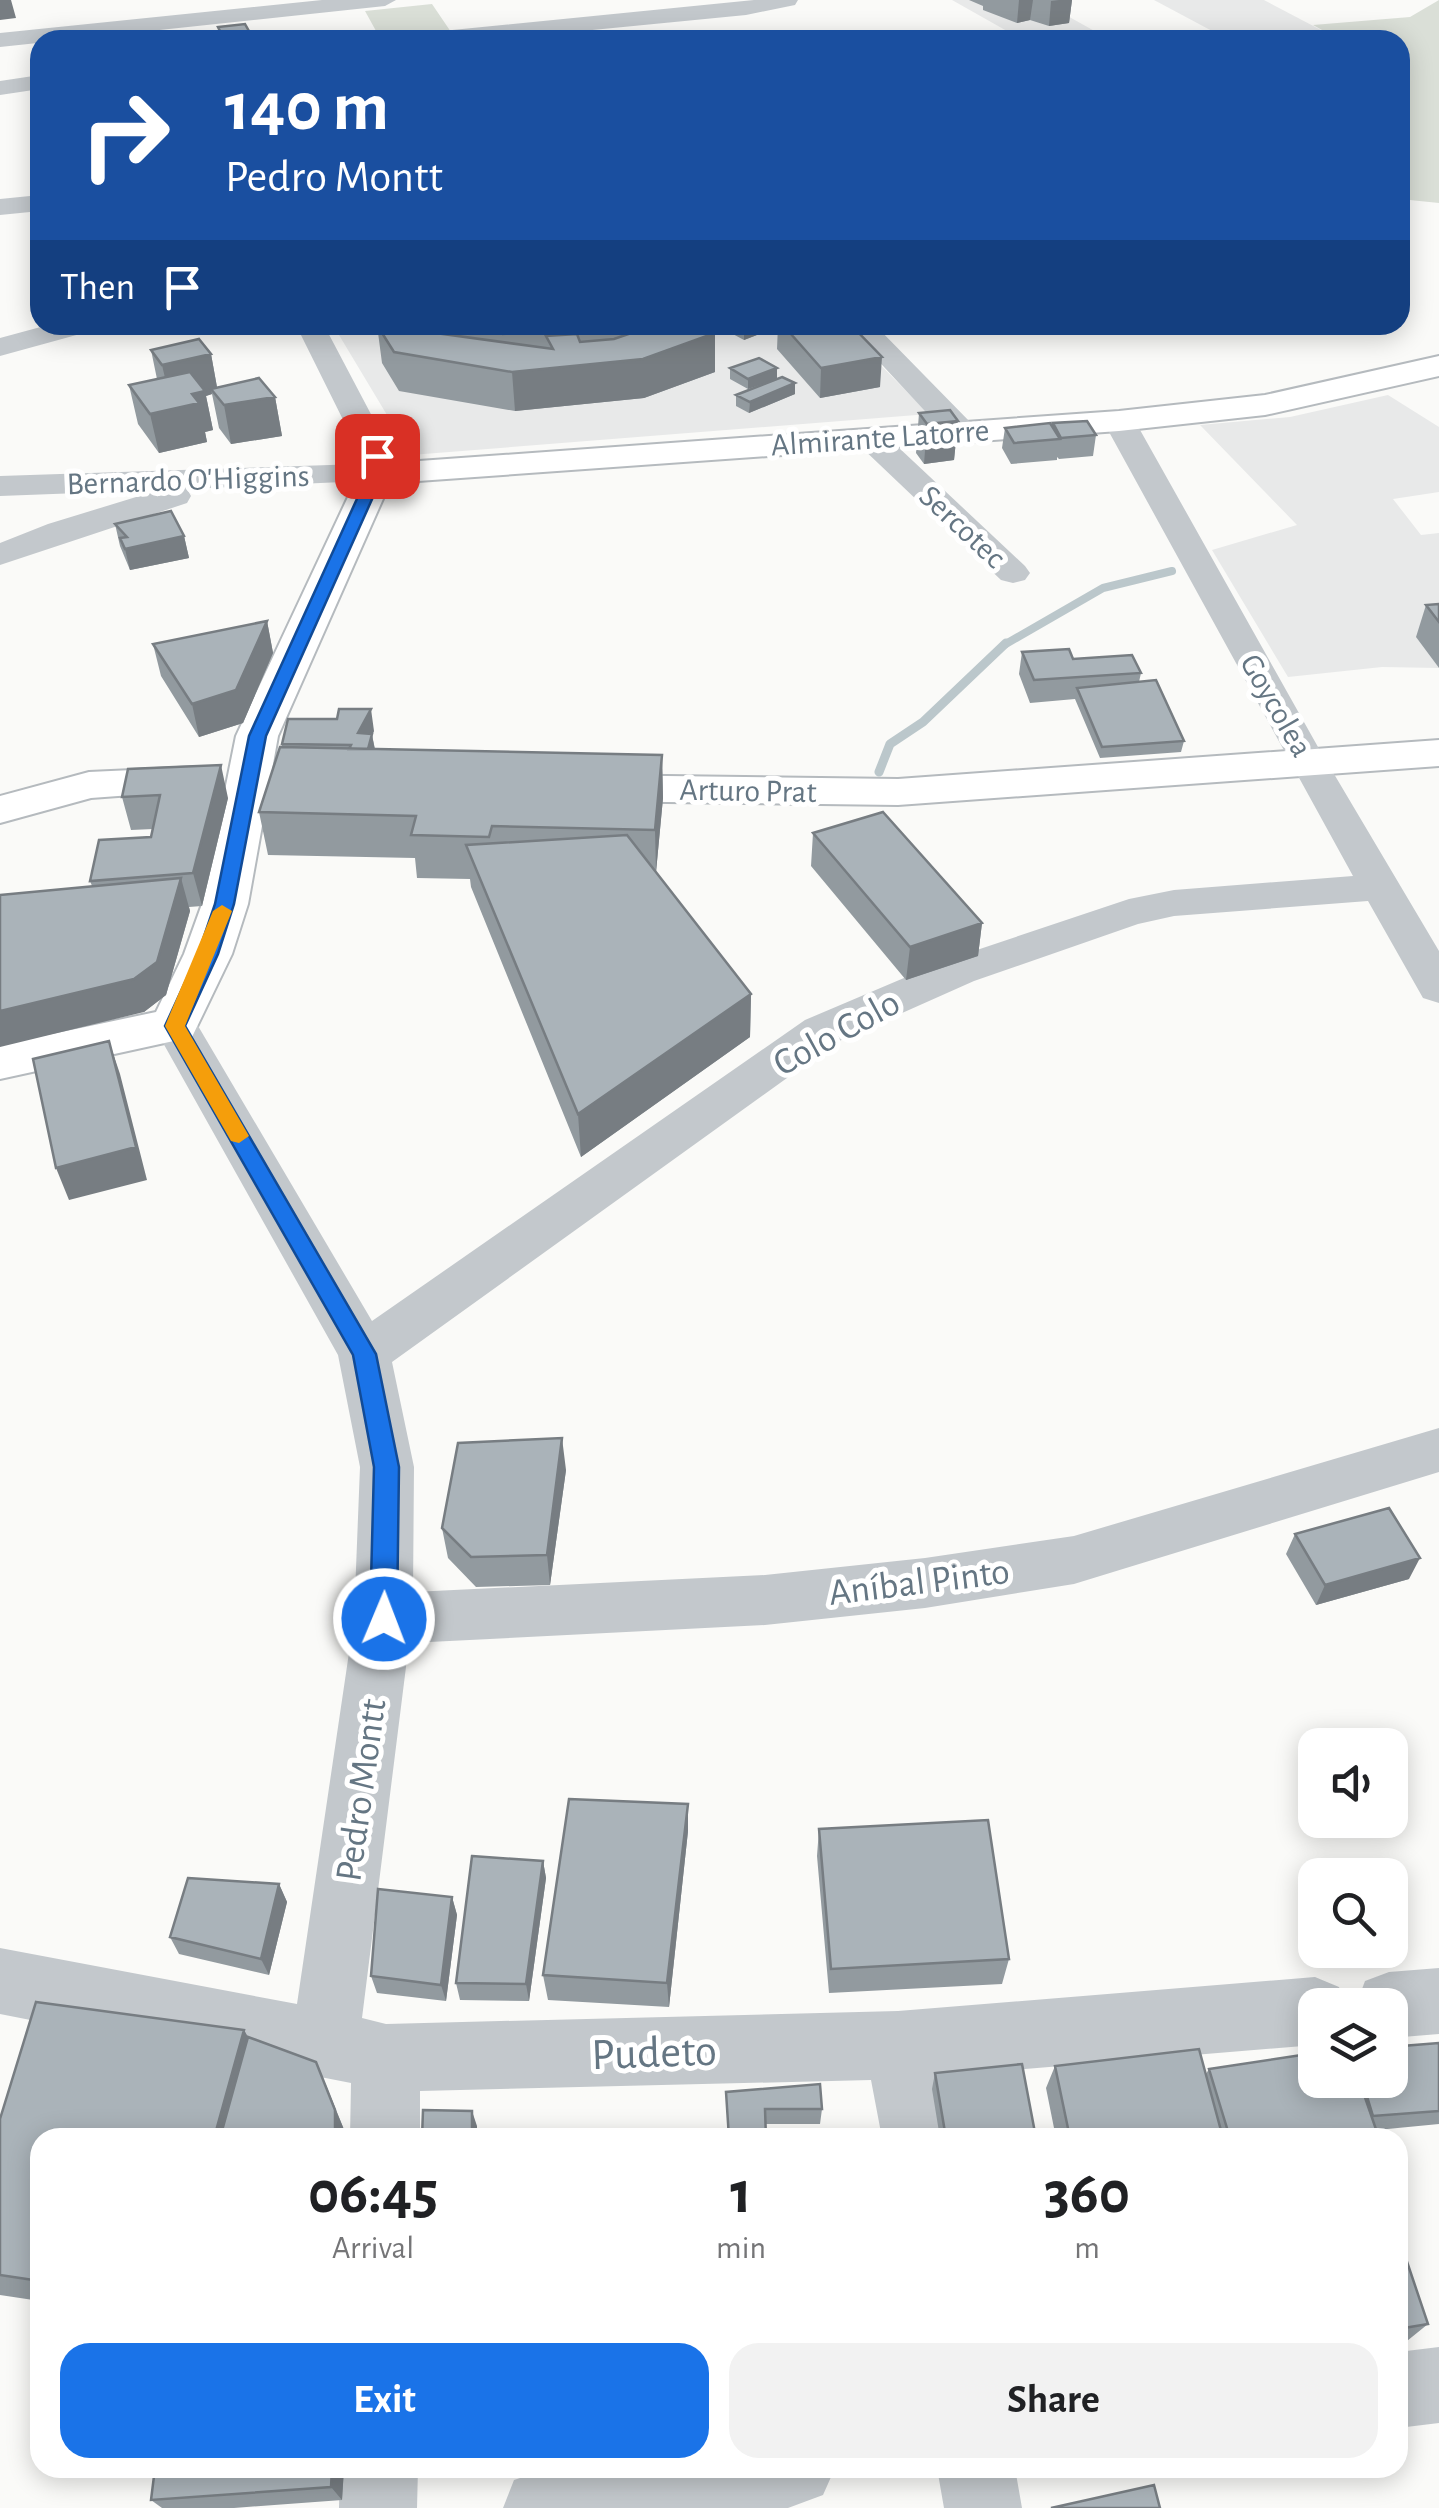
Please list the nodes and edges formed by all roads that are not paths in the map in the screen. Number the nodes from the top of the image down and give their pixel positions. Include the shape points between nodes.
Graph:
1 (385, 0) edge
2 (788, 0) edge
3 (742, 4) edge
4 (464, 11) dead end
5 (166, 30) edge
6 (477, 30) edge
7 (515, 30) edge
8 (683, 30) edge
9 (0, 40) edge
10 (30, 47) edge
11 (30, 84) edge
12 (0, 88) edge
13 (30, 204) edge
14 (0, 206) edge
15 (42, 335) edge
16 (315, 335) edge
17 (869, 335) edge
18 (0, 346) edge
19 (1439, 366) edge
20 (1119, 420) junction
21 (961, 431) junction
22 (870, 438) junction
23 (376, 472) junction
24 (232, 478) junction
25 (0, 486) edge
26 (0, 556) edge
27 (1013, 573) dead end
28 (1439, 753) edge
29 (1309, 761) junction
30 (265, 772) junction
31 (544, 787) edge
32 (0, 810) edge
33 (1380, 887) junction
34 (1439, 988) edge
35 (175, 1026) junction
36 (0, 1062) edge
37 (364, 1354) junction
38 (1439, 1450) edge
39 (384, 1619) junction
40 (0, 1981) edge
41 (1439, 2001) edge
42 (1408, 2003) edge
43 (1298, 2012) edge
44 (898, 2045) junction
45 (355, 2050) junction
46 (381, 2128) edge
47 (914, 2128) edge
48 (1439, 2385) edge
49 (1408, 2389) edge
50 (379, 2478) edge
51 (732, 2478) edge
52 (978, 2478) edge
53 (378, 2508) edge
54 (542, 2508) edge
55 (984, 2508) edge

1 - 5 street
2 - 3 street
3 - 7 street
3 - 8 street
4 - 6 street
9 - 10 street
11 - 12 street
13 - 14 street
15 - 18 street
16 - 23 street via 377,456
17 - 21 street
19 - 20 main road, Almirante Latorre via 1265,405
20 - 21 main road, Almirante Latorre
20 - 29 street, Goycolea
21 - 22 main road, Almirante Latorre
22 - 23 main road, Almirante Latorre
22 - 27 street, Sercotec
23 - 24 street, Bernardo O'Higgins
23 - 30 main road
24 - 25 street, Bernardo O'Higgins
24 - 26 street
28 - 29 main road, Arturo Prat
29 - 31 main road, Arturo Prat via 898,792
29 - 33 street, Goycolea
30 - 32 main road via 89,785
30 - 35 main road via 208,954
33 - 34 street, Goycolea
33 - 37 street, Colo Colo via 1129,912 885,1000 821,1032
35 - 36 main road
35 - 37 street, Pedro Montt
37 - 39 street, Pedro Montt via 387,1467
38 - 39 street, Aníbal Pinto via 1037,1566 765,1600
39 - 45 street, Pedro Montt
40 - 45 street, Pudeto
41 - 42 street
43 - 44 street, Pudeto
44 - 45 street, Pudeto
44 - 47 street
45 - 46 street, Pedro Montt
48 - 49 street
50 - 53 street
51 - 54 street
52 - 55 street

